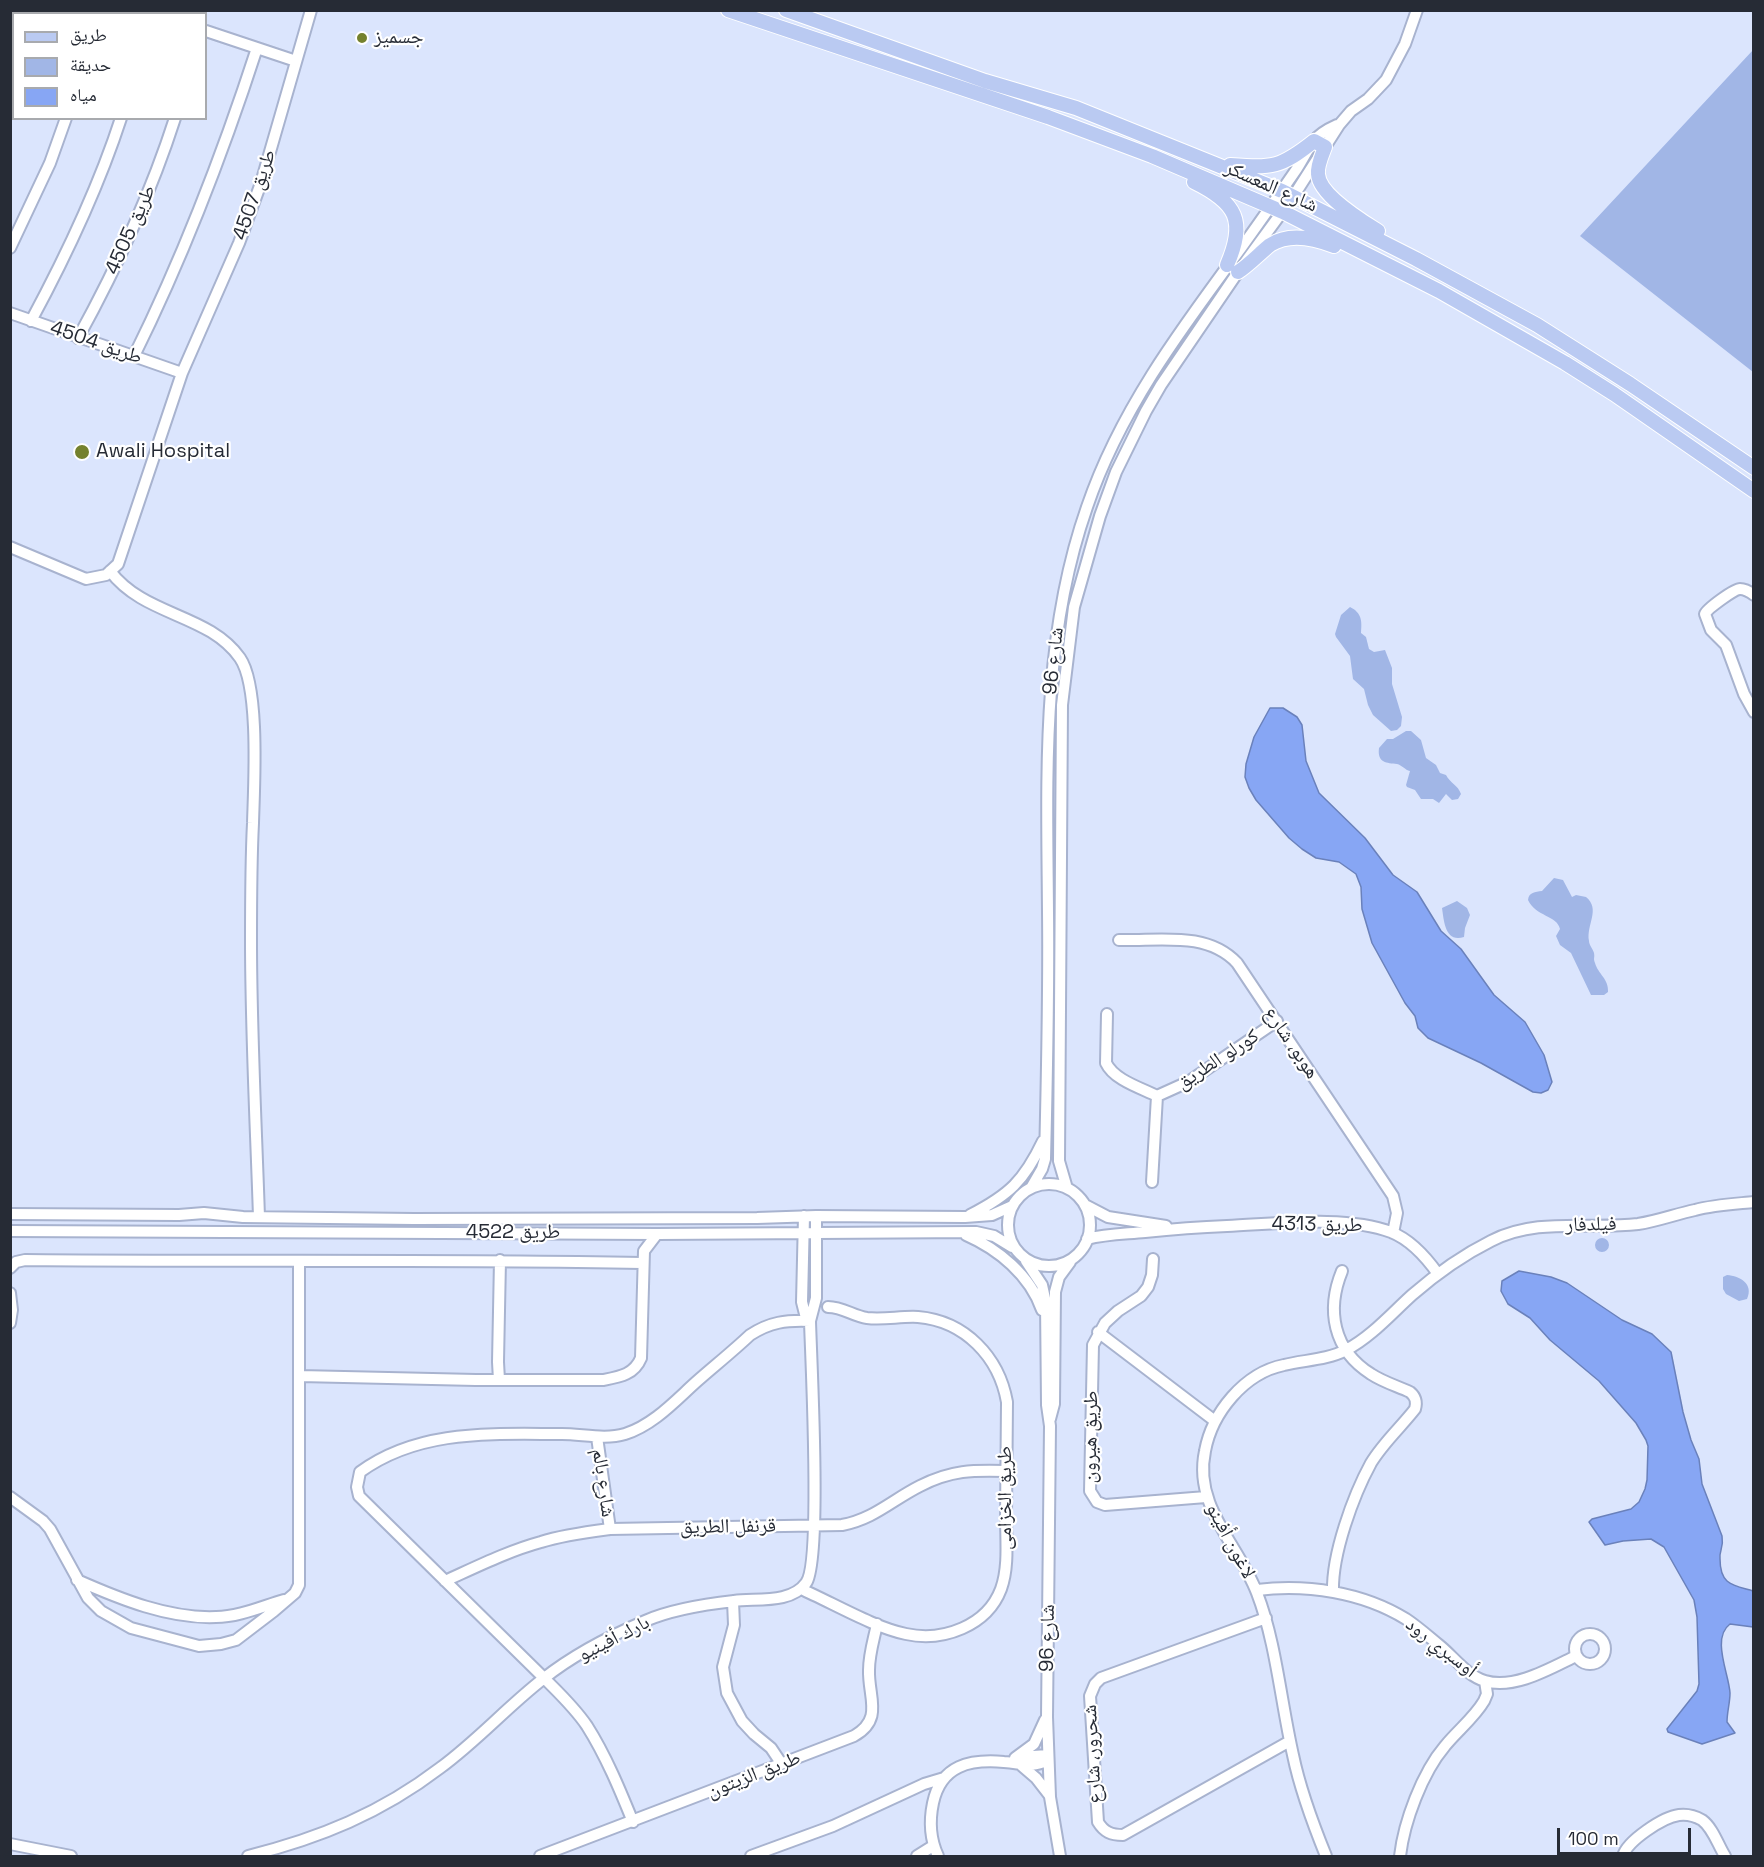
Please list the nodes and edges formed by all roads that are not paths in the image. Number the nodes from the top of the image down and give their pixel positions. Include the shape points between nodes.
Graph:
1 (728, 10) edge
2 (786, 10) edge
3 (1418, 10) edge
4 (310, 11) edge
5 (207, 31) edge
6 (257, 48) junction
7 (296, 61) junction
8 (65, 120) edge
9 (120, 120) edge
10 (174, 120) edge
11 (1319, 144) junction
12 (1152, 156) junction
13 (1219, 165) junction
14 (1287, 194) junction
15 (1277, 210) junction
16 (10, 248) edge
17 (1378, 259) junction
18 (1416, 259) junction
19 (1232, 268) junction
20 (10, 313) edge
21 (31, 321) junction
22 (78, 338) junction
23 (134, 356) junction
24 (182, 373) junction
25 (1754, 468) edge
26 (1754, 490) edge
27 (10, 547) edge
28 (110, 571) junction
29 (1754, 595) edge
30 (1754, 712) edge
31 (1119, 940) dead end
32 (1107, 1014) dead end
33 (1277, 1022) junction
34 (1157, 1096) junction
35 (1046, 1135) junction
36 (1152, 1182) dead end
37 (1066, 1185) junction
38 (1031, 1188) junction
39 (1754, 1202) edge
40 (1085, 1205) junction
41 (1012, 1206) junction
42 (10, 1214) edge
43 (804, 1216) junction
44 (816, 1216) junction
45 (259, 1217) junction
46 (965, 1217) junction
47 (1179, 1228) junction
48 (10, 1231) edge
49 (960, 1232) junction
50 (804, 1233) junction
51 (817, 1233) junction
52 (1392, 1233) junction
53 (631, 1234) junction
54 (657, 1234) junction
55 (1087, 1239) junction
56 (1012, 1247) junction
57 (644, 1251) junction
58 (1153, 1259) dead end
59 (500, 1260) junction
60 (1070, 1260) junction
61 (1026, 1261) junction
62 (299, 1262) junction
63 (642, 1263) junction
64 (10, 1268) edge
65 (1342, 1271) dead end
66 (1438, 1274) junction
67 (10, 1293) edge
68 (802, 1298) junction
69 (816, 1298) junction
70 (828, 1307) dead end
71 (810, 1321) junction
72 (10, 1323) edge
73 (1046, 1323) junction
74 (1098, 1332) junction
75 (1346, 1350) junction
76 (300, 1376) junction
77 (500, 1380) junction
78 (1050, 1419) junction
79 (1215, 1421) junction
80 (597, 1437) junction
81 (1006, 1471) junction
82 (10, 1497) edge
83 (1206, 1497) junction
84 (814, 1526) junction
85 (610, 1529) junction
86 (77, 1580) junction
87 (445, 1581) junction
88 (801, 1588) junction
89 (1257, 1590) junction
90 (1333, 1592) junction
91 (289, 1599) junction
92 (733, 1601) junction
93 (1266, 1618) junction
94 (877, 1624) junction
95 (1576, 1656) dead end
96 (544, 1678) junction
97 (1485, 1681) junction
98 (1047, 1717) junction
99 (1290, 1741) junction
100 (1048, 1758) junction
101 (1013, 1761) junction
102 (781, 1763) junction
103 (944, 1778) junction
104 (1050, 1797) junction
105 (633, 1822) junction
106 (11, 1846) edge
107 (936, 1851) edge
108 (71, 1857) edge
109 (248, 1857) edge
110 (540, 1857) edge
111 (751, 1857) edge
112 (917, 1857) edge
113 (1060, 1857) edge
114 (1326, 1857) edge
115 (1400, 1857) edge
116 (1623, 1857) edge
117 (1725, 1857) edge

1 - 12 main road, شارع المعسكر via 1048,117
2 - 13 main road, شارع المعسكر via 985,81 1076,108
3 - 11 street via 1406,44 1386,80 1339,124 1326,130
4 - 7 street, طريق 4507
5 - 6 street
6 - 7 street
6 - 23 street via 195,218
7 - 24 street, طريق 4507 via 261,183
8 - 16 street via 50,164
9 - 21 street via 66,254
10 - 22 street, طريق 4505 via 136,224
11 - 13 main road via 1273,166
11 - 14 street, شارع 96
11 - 18 main road via 1317,176 1330,195 1365,223 1403,244
12 - 15 main road, شارع المعسكر
12 - 19 main road via 1173,173 1213,193 1230,208 1237,224
13 - 14 main road, شارع المعسكر
14 - 15 street, شارع 96
14 - 18 main road, شارع المعسكر
15 - 17 main road, شارع المعسكر
15 - 19 street, شارع 96
17 - 19 main road via 1358,256 1321,241 1291,237 1272,244 1251,264
17 - 26 main road, شارع المعسكر via 1614,393
18 - 25 main road, شارع المعسكر via 1537,325
19 - 35 street, شارع 96 via 1145,385 1105,462 1087,507 1061,608 1048,730
19 - 37 street, شارع 96 via 1141,421 1116,472 1074,607 1062,705 1059,1161
20 - 21 street, طريق 4504
21 - 22 street, طريق 4504
22 - 23 street, طريق 4504
23 - 24 street, طريق 4504
24 - 28 street, طريق 4507 via 118,564
27 - 28 street via 86,579
28 - 45 street via 133,594 216,634 241,660 250,681 254,769 251,943
29 - 30 street via 1736,590 1707,608 1705,614 1711,630 1726,645
31 - 33 street, هوبو، شارع via 1197,941 1221,949 1237,963
32 - 34 street, كورلو الطريق via 1108,1068
33 - 34 street, كورلو الطريق via 1188,1082
33 - 52 street, هوبو، شارع via 1393,1196 1397,1214
34 - 36 street, كورلو الطريق
35 - 38 street, شارع 96 via 1045,1159
35 - 46 street via 1017,1183 1002,1197
37 - 38 street via 1042,1184
37 - 40 street
38 - 41 street
39 - 66 street, فيلدفار via 1704,1208 1635,1224 1523,1230 1490,1241
40 - 47 street, طريق 4313 via 1108,1217
40 - 55 street via 1090,1226
41 - 46 street, طريق 4522 via 992,1215
41 - 56 street via 1007,1234
42 - 45 street, طريق 4522
43 - 44 street, طريق 4522
43 - 45 street, طريق 4522
43 - 50 street
44 - 46 street, طريق 4522
44 - 51 street
47 - 52 street, طريق 4313 via 1337,1223 1372,1226
47 - 55 street, طريق 4313
48 - 53 street, طريق 4522
49 - 51 street, طريق 4522
49 - 56 street, طريق 4522 via 994,1236
49 - 73 street via 995,1250 1021,1275 1036,1296
50 - 51 street, طريق 4522
50 - 54 street, طريق 4522
50 - 68 street
51 - 69 street
52 - 66 street, طريق 4313 via 1427,1258
53 - 54 street, طريق 4522
53 - 57 street
54 - 57 street
55 - 60 street
56 - 61 street
57 - 63 street
58 - 74 street via 1152,1275 1142,1296 1118,1311
59 - 62 street
59 - 63 street
59 - 77 street, طريق 4522
60 - 61 street via 1045,1267
60 - 78 street, شارع 96 via 1055,1292 1054,1404
61 - 73 street, شارع 96 via 1042,1285
62 - 64 street via 25,1260
62 - 76 street
63 - 77 street via 641,1359 631,1371 603,1380
65 - 75 street via 1333,1305 1339,1338
66 - 75 street, لاغون أفينو
67 - 72 street
68 - 69 street
68 - 71 street
69 - 71 street
70 - 81 street, طريق الخزامى via 869,1318 930,1319 959,1330 977,1343 997,1370 1005,1391
71 - 80 street via 784,1321 763,1327 647,1423 624,1434
71 - 84 street
73 - 78 street, شارع 96
74 - 79 street
74 - 83 street, طريق هيرون via 1093,1345 1093,1498 1105,1505
75 - 79 street, لاغون أفينو via 1278,1366 1258,1375 1229,1400
75 - 90 street via 1372,1375 1414,1395 1416,1405 1371,1463 1343,1533 1334,1568
76 - 77 street
76 - 91 street via 299,1585
78 - 98 street, شارع 96
79 - 83 street, لاغون أفينو via 1203,1460
80 - 85 street, شارع بالم
80 - 87 street via 480,1435 440,1439 389,1453 360,1473 359,1496
81 - 84 street, قرنفل الطريق via 962,1470 921,1485 868,1518 842,1525
81 - 94 street, طريق الخزامى via 1005,1573 990,1608 966,1627 934,1636 905,1634
82 - 86 street via 50,1529
83 - 89 street, لاغون أفينو
84 - 85 street, قرنفل الطريق
84 - 88 street via 811,1569
85 - 87 street, قرنفل الطريق via 540,1542
86 - 91 street via 143,1605 190,1616 218,1617
86 - 91 street via 101,1611 131,1628 199,1646 236,1640
87 - 96 street
88 - 92 street, بارك أفينيو via 778,1598
88 - 94 street, طريق الخزامى
89 - 90 street, أوسبري رود via 1282,1587
89 - 93 street, لاغون أفينو
90 - 97 street, أوسبري رود via 1407,1620 1467,1671
92 - 96 street, بارك أفينيو via 647,1620
92 - 102 street via 734,1625 723,1667 727,1693 742,1721
93 - 99 street, لاغون أفينو
93 - 99 street, شحرور، شارع via 1101,1678 1095,1684 1090,1696 1098,1822 1108,1832 1123,1836
94 - 102 street, طريق الزيتون via 869,1666 873,1706 869,1723 854,1736
95 - 97 street, أوسبري رود via 1514,1682
96 - 105 street via 587,1726
96 - 109 street, بارك أفينيو via 442,1767 391,1802 328,1833
97 - 115 street, أوسبري رود via 1484,1701 1443,1748 1415,1799
98 - 100 street, شارع 96
98 - 101 street via 1034,1744
99 - 114 street, لاغون أفينو
100 - 101 street via 1031,1766
100 - 104 street, شارع 96
101 - 103 street via 963,1764
101 - 104 street via 1036,1778
102 - 105 street, طريق الزيتون
103 - 107 street via 930,1814
103 - 111 street
104 - 113 street, شارع 96
105 - 110 street, طريق الزيتون
106 - 108 street
107 - 112 street
116 - 117 street via 1633,1841 1668,1819 1686,1815 1707,1825

